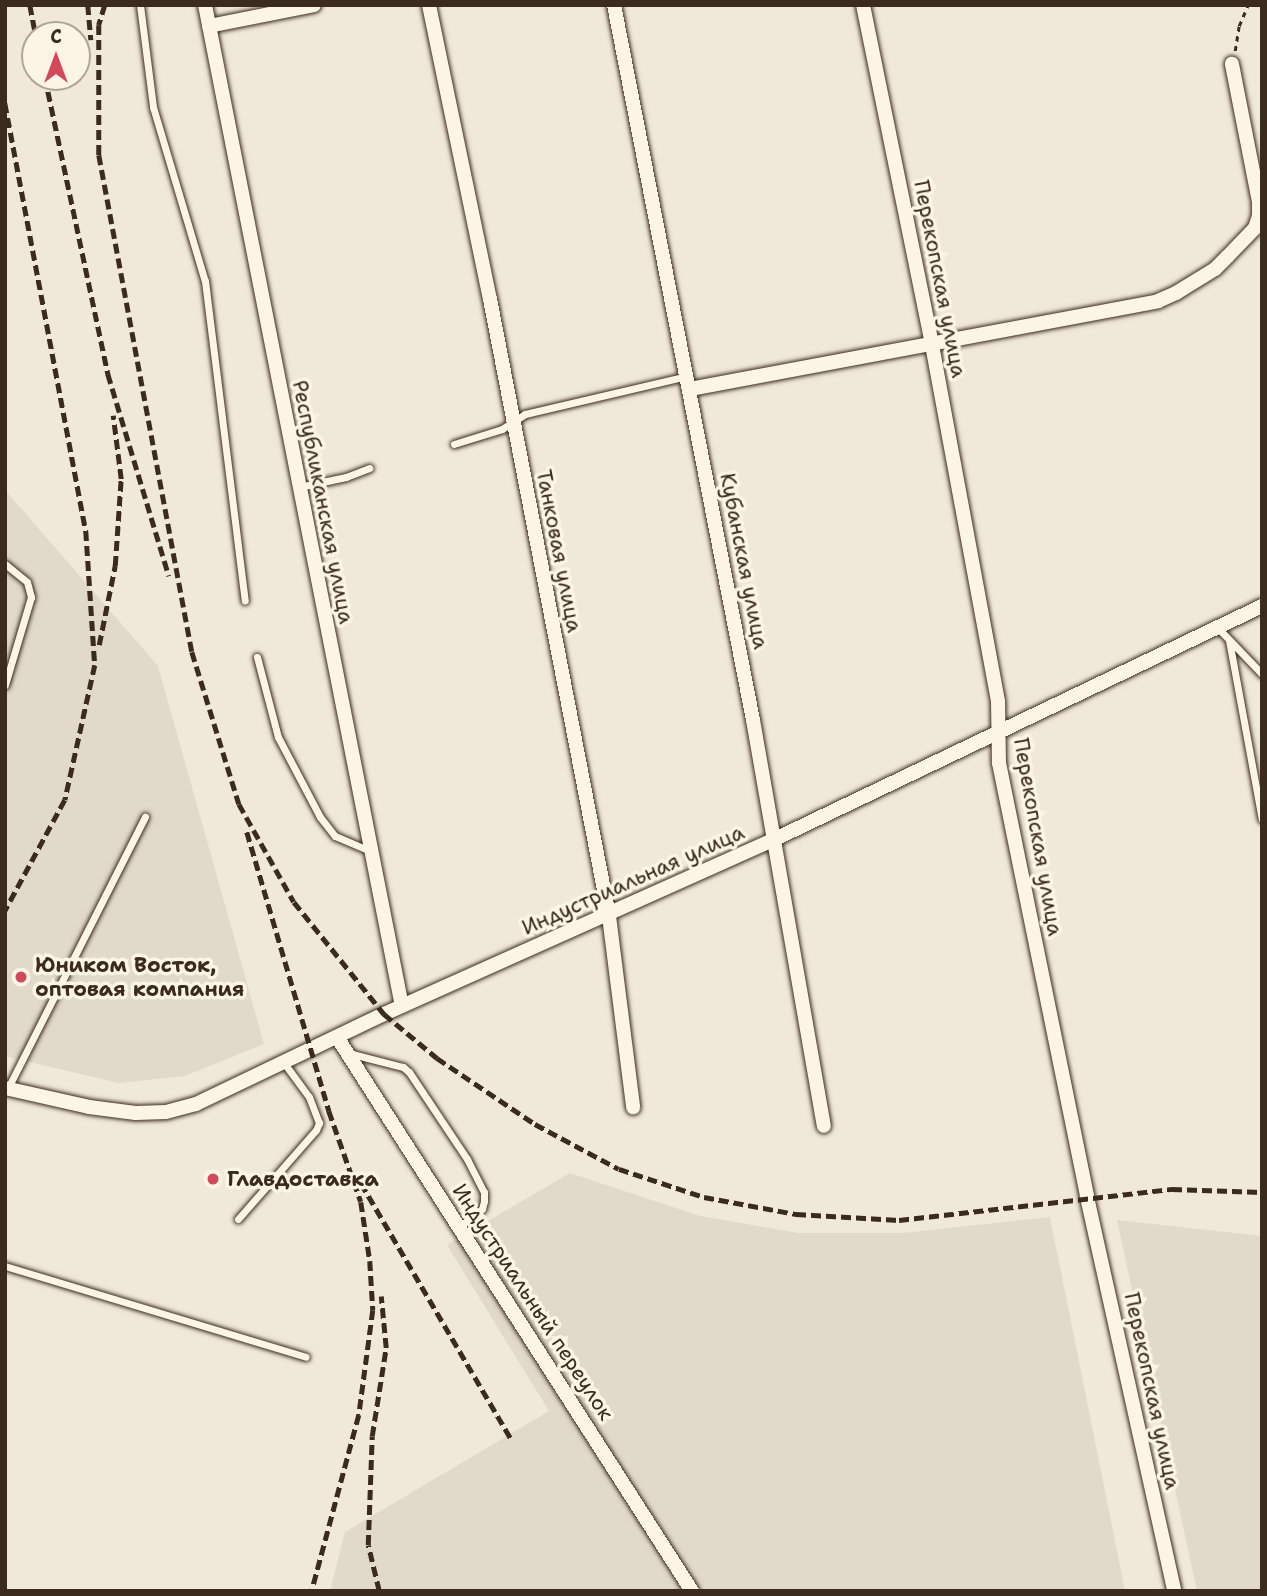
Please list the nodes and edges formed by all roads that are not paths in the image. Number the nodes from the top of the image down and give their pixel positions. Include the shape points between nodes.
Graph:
1 (140, 5) edge
2 (205, 5) edge
3 (314, 5) edge
4 (429, 5) edge
5 (614, 5) edge
6 (863, 5) edge
7 (209, 26) junction
8 (1232, 64) road end
9 (932, 345) junction
10 (689, 383) junction
11 (512, 421) junction
12 (454, 444) dead end
13 (369, 468) dead end
14 (298, 487) junction
15 (5, 564) edge
16 (244, 601) dead end
17 (1262, 606) edge
18 (1218, 627) junction
19 (1229, 640) junction
20 (257, 657) dead end
21 (1262, 674) edge
22 (5, 685) edge
23 (997, 734) junction
24 (145, 817) dead end
25 (1262, 819) edge
26 (773, 840) junction
27 (371, 852) junction
28 (608, 916) junction
29 (402, 1006) junction
30 (337, 1037) junction
31 (348, 1053) junction
32 (284, 1063) junction
33 (7, 1088) edge
34 (633, 1107) dead end
35 (824, 1126) dead end
36 (238, 1219) dead end
37 (459, 1227) junction
38 (5, 1266) edge
39 (306, 1357) dead end
40 (692, 1591) edge
41 (1174, 1591) edge

1 - 16 lane via 153,107 205,281
2 - 7 street, Республиканская улица
3 - 7 street
4 - 11 street, Танковая улица
5 - 10 street, Кубанская улица
6 - 9 street, Перекопская улица
7 - 14 street, Республиканская улица
8 - 9 street via 1259,202 1255,228 1228,257 1158,301
9 - 10 street
9 - 23 street, Перекопская улица via 998,701
10 - 11 lane via 557,405
10 - 26 street, Кубанская улица
11 - 12 lane via 502,429
11 - 28 street, Танковая улица
13 - 14 lane
14 - 27 street, Республиканская улица
15 - 22 lane via 27,582 31,597
17 - 18 street, Индустриальная улица
18 - 19 lane
18 - 23 street, Индустриальная улица
19 - 21 lane
19 - 25 lane
20 - 27 lane via 278,737 320,817 335,836
23 - 26 street, Индустриальная улица
23 - 41 street, Перекопская улица via 999,763 1084,1183
24 - 33 lane
26 - 28 street, Индустриальная улица
26 - 35 street, Кубанская улица
27 - 29 street, Республиканская улица
28 - 29 street, Индустриальная улица
28 - 34 street, Танковая улица
29 - 30 street, Индустриальная улица
30 - 31 street, Индустриальный переулок
30 - 32 street, Индустриальная улица
31 - 37 street, Индустриальный переулок
31 - 37 lane via 409,1072 467,1159 484,1201 482,1209
32 - 33 street, Индустриальная улица via 215,1097 166,1112 89,1107
32 - 36 lane via 309,1097 319,1123
37 - 40 street, Индустриальный переулок
38 - 39 lane

